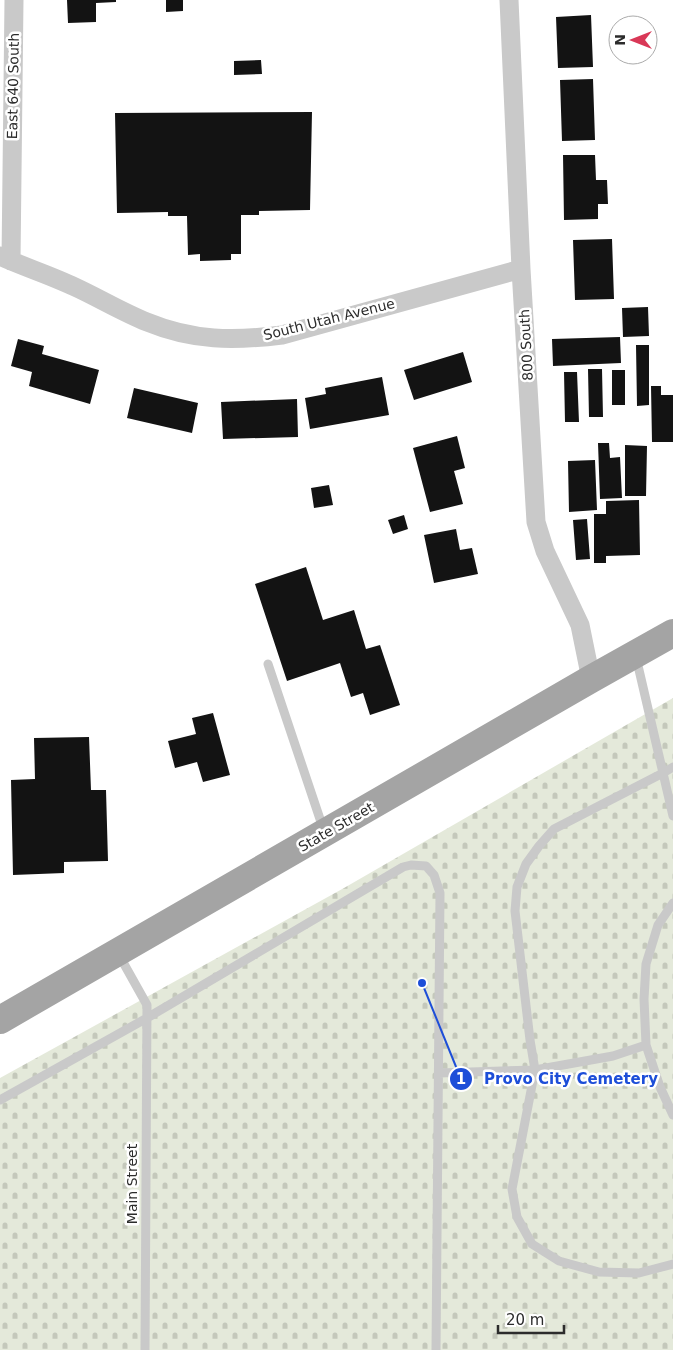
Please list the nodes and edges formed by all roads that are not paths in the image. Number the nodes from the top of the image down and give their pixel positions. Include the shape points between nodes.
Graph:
1 (14, 0) edge
2 (509, 0) edge
3 (6, 259) edge
4 (521, 269) junction
5 (673, 633) edge
6 (635, 655) junction
7 (268, 664) dead end
8 (591, 679) junction
9 (673, 768) edge
10 (663, 773) junction
11 (673, 816) edge
12 (325, 834) junction
13 (673, 903) edge
14 (117, 952) junction
15 (147, 1018) junction
16 (0, 1020) edge
17 (646, 1045) junction
18 (535, 1070) junction
19 (439, 1073) junction
20 (0, 1100) edge
21 (673, 1115) edge
22 (673, 1264) edge
23 (145, 1350) edge
24 (436, 1350) edge

1 - 3 street, East 640 South
2 - 4 street, 800 South
3 - 4 street, South Utah Avenue via 175,332 208,338 245,339 282,335
4 - 8 street, 800 South via 536,522 544,551 580,625
5 - 6 main road, State Street
6 - 8 main road, State Street
6 - 10 lane
7 - 12 lane
8 - 12 main road, State Street
9 - 10 lane
10 - 11 lane
10 - 18 lane via 554,829 526,864 517,887 515,911
12 - 14 main road, State Street
13 - 17 lane via 658,925 646,964
14 - 15 lane, Main Street via 147,1005
14 - 16 main road, State Street
15 - 19 lane via 403,867 411,864 426,866 440,893
15 - 20 lane
15 - 23 lane, Main Street
17 - 18 lane via 613,1056
17 - 21 lane
18 - 19 lane
18 - 22 lane via 512,1189 517,1217 532,1244 559,1261 599,1272 639,1273
19 - 24 lane

